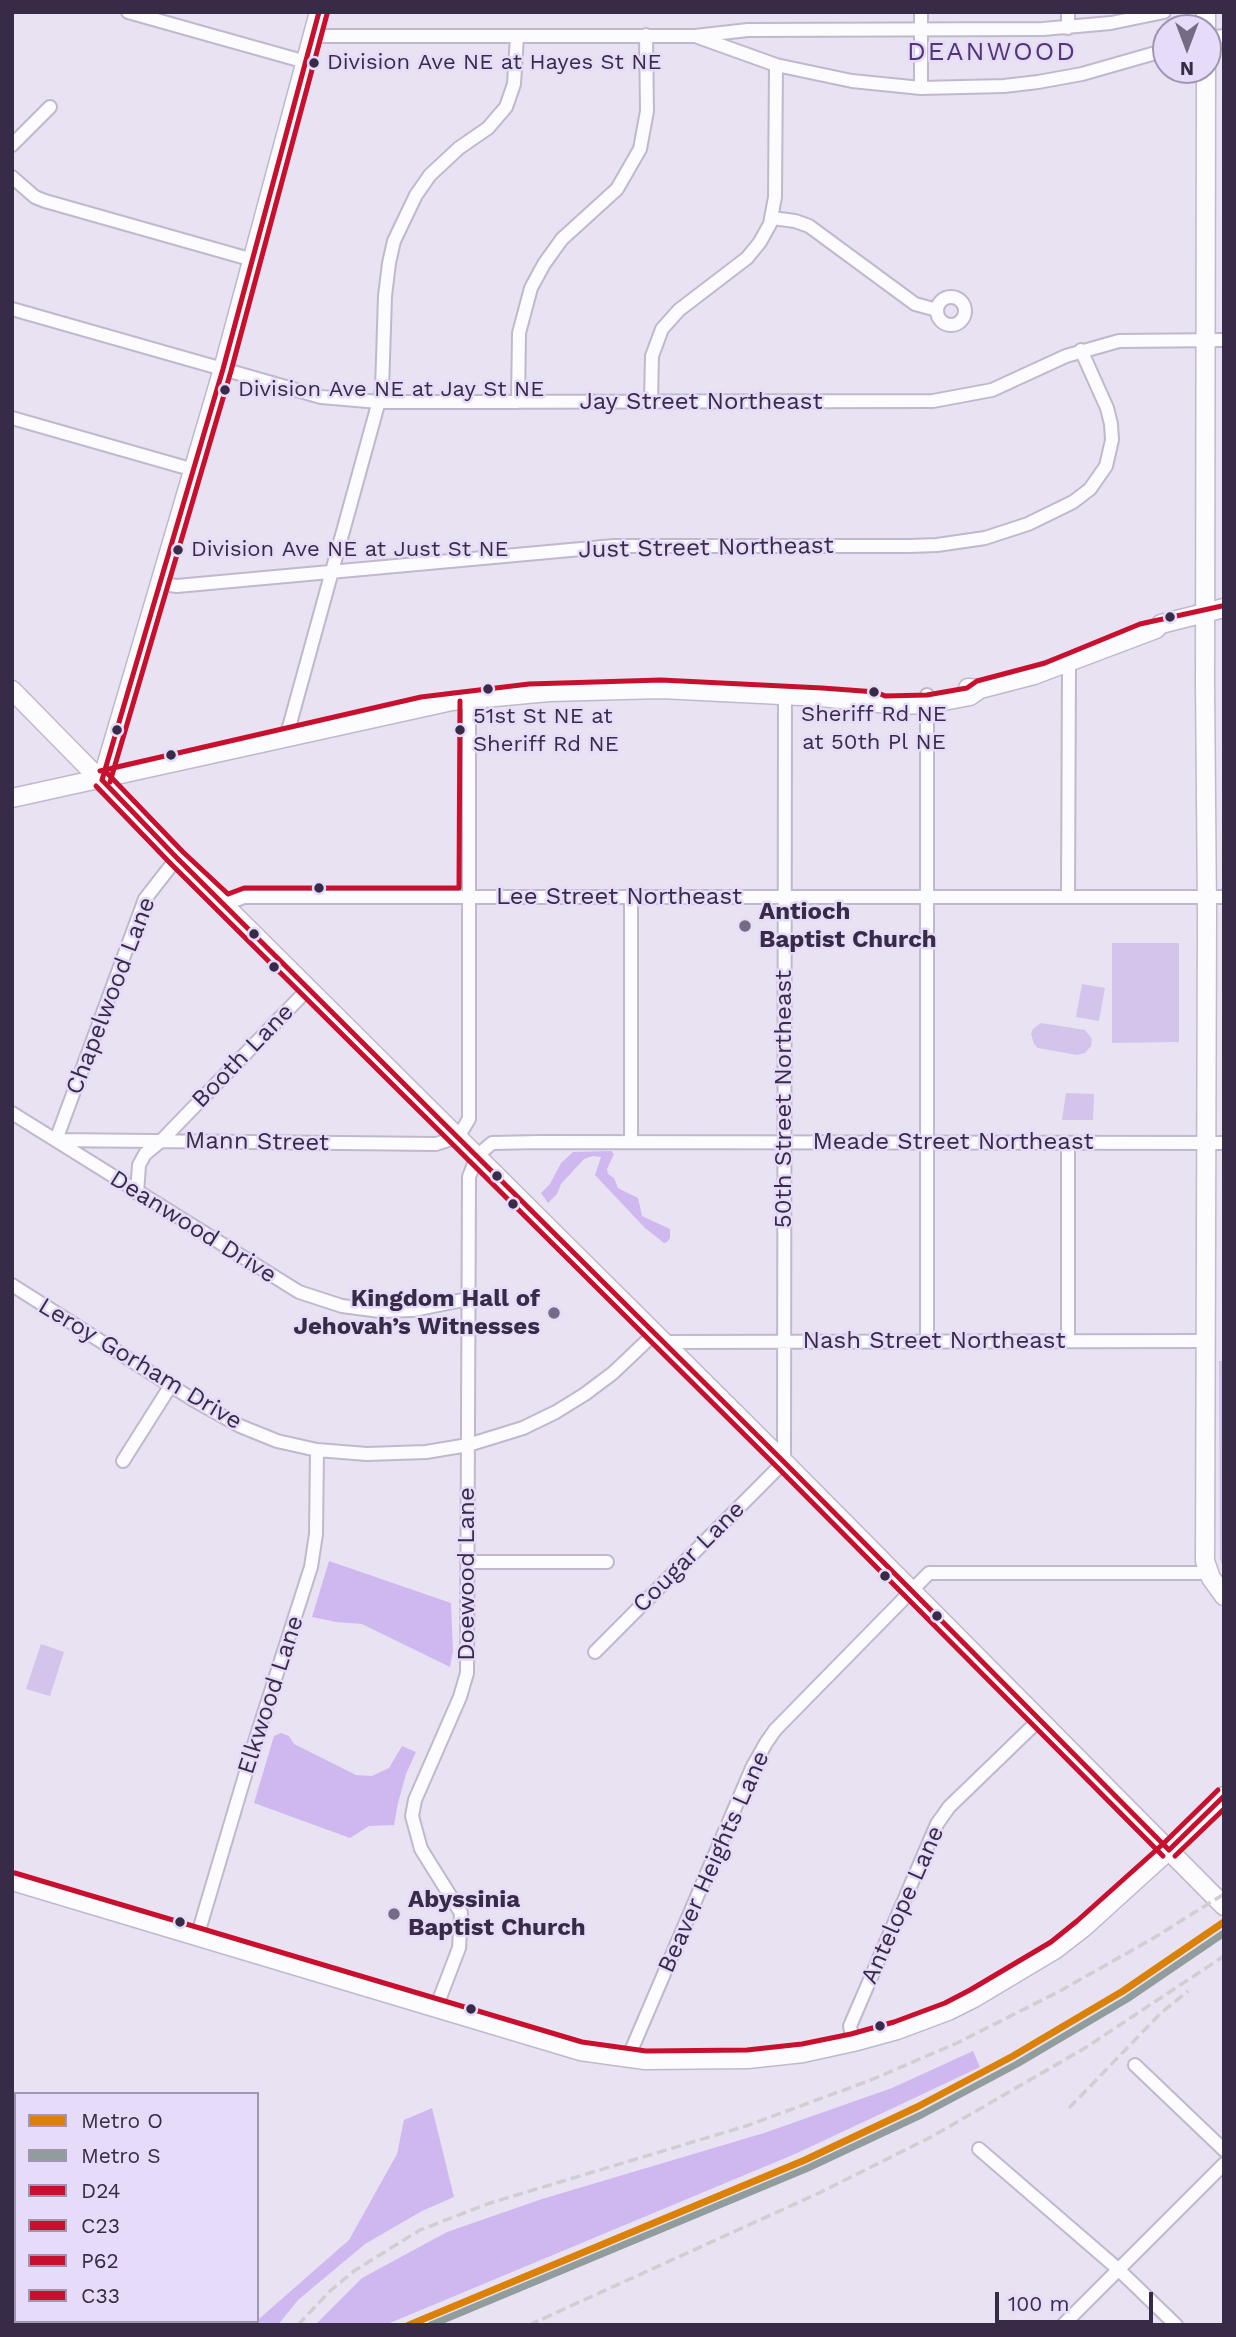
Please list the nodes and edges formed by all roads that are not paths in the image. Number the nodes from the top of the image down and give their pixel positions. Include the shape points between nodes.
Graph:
1 (128, 12) edge
2 (319, 12) edge
3 (921, 12) edge
4 (1068, 12) edge
5 (1164, 12) edge
6 (1068, 28) junction
7 (921, 29) junction
8 (313, 36) junction
9 (517, 36) junction
10 (646, 36) junction
11 (695, 36) junction
12 (1152, 54) edge
13 (306, 62) junction
14 (776, 65) junction
15 (1206, 84) edge
16 (921, 88) junction
17 (51, 107) dead end
18 (12, 145) edge
19 (12, 177) edge
20 (772, 218) junction
21 (253, 260) junction
22 (12, 309) edge
23 (937, 310) dead end
24 (1215, 340) edge
25 (1081, 351) junction
26 (223, 369) junction
27 (379, 402) junction
28 (518, 402) junction
29 (651, 402) junction
30 (12, 418) edge
31 (194, 470) junction
32 (331, 572) junction
33 (161, 584) junction
34 (1224, 608) edge
35 (1206, 615) junction
36 (1224, 615) edge
37 (1069, 663) junction
38 (12, 690) edge
39 (785, 695) junction
40 (927, 699) junction
41 (469, 701) junction
42 (286, 738) junction
43 (102, 780) junction
44 (12, 799) edge
45 (177, 858) junction
46 (468, 897) junction
47 (631, 897) junction
48 (784, 897) junction
49 (928, 897) junction
50 (1068, 897) junction
51 (1216, 897) edge
52 (226, 904) junction
53 (309, 988) junction
54 (12, 1113) edge
55 (458, 1137) junction
56 (56, 1140) junction
57 (162, 1140) junction
58 (631, 1142) junction
59 (784, 1142) junction
60 (927, 1143) junction
61 (1068, 1143) junction
62 (1215, 1143) edge
63 (477, 1156) junction
64 (137, 1192) junction
65 (12, 1285) edge
66 (468, 1299) junction
67 (658, 1338) junction
68 (927, 1341) junction
69 (1068, 1341) junction
70 (1205, 1341) junction
71 (784, 1342) junction
72 (171, 1385) junction
73 (468, 1446) junction
74 (317, 1450) junction
75 (123, 1461) dead end
76 (784, 1462) junction
77 (467, 1562) junction
78 (607, 1562) dead end
79 (1209, 1573) junction
80 (910, 1591) junction
81 (1224, 1596) edge
82 (595, 1651) dead end
83 (1039, 1720) junction
84 (1224, 1796) edge
85 (1169, 1850) junction
86 (12, 1881) edge
87 (1224, 1906) edge
88 (197, 1937) junction
89 (436, 2008) junction
90 (853, 2042) junction
91 (628, 2058) junction
92 (1135, 2065) dead end
93 (979, 2149) dead end
94 (1224, 2151) edge
95 (1224, 2164) edge
96 (1118, 2269) junction
97 (1063, 2325) edge
98 (1177, 2325) edge

1 - 13 street
2 - 8 street
3 - 7 street
4 - 6 street
5 - 6 street
6 - 7 street
7 - 11 street via 748,30
7 - 16 street
8 - 9 street
8 - 13 street
9 - 10 street
9 - 27 street via 514,85 506,107 488,128 430,175 394,241 387,274
10 - 11 street
10 - 28 street via 648,110 640,149 617,189 562,239 538,274 520,325
11 - 14 street
12 - 16 street via 1038,82
13 - 21 street
14 - 16 street via 852,81
14 - 20 street
15 - 24 street
17 - 18 street
19 - 21 street via 45,201
20 - 23 street via 809,226 915,304
20 - 29 street via 747,258 674,314 662,329 652,356
21 - 26 street
22 - 26 street, Jay Street Northeast
24 - 25 street, Jay Street Northeast via 1119,341
24 - 35 street
25 - 29 street, Jay Street Northeast via 992,390 942,400
25 - 32 street, Just Street Northeast via 1111,424 1106,466 1090,489 1073,502 999,534 910,546 614,546
26 - 27 street, Jay Street Northeast via 321,397
26 - 31 street
27 - 28 street, Jay Street Northeast
27 - 32 street
28 - 29 street, Jay Street Northeast
30 - 31 street
31 - 33 street
32 - 33 street, Just Street Northeast
32 - 42 street
33 - 43 street
34 - 35 street
35 - 36 street
35 - 37 street
35 - 51 street
37 - 40 street via 970,696
37 - 50 street
38 - 43 street
39 - 40 street via 883,705
39 - 41 street via 617,689
39 - 48 street, 50th Street Northeast
40 - 49 street
41 - 42 street via 457,707 409,711
41 - 46 street
42 - 43 street
43 - 44 street
43 - 45 street
45 - 52 street
45 - 56 street, Chapelwood Lane via 145,898
46 - 47 street, Lee Street Northeast
46 - 52 street, Lee Street Northeast via 244,897
46 - 55 street via 469,1119
47 - 48 street, Lee Street Northeast
47 - 58 street
48 - 49 street, Lee Street Northeast
48 - 59 street, 50th Street Northeast
49 - 50 street, Lee Street Northeast
49 - 60 street
50 - 51 street, Lee Street Northeast
51 - 62 street
52 - 53 street
53 - 55 street
53 - 57 street, Booth Lane
54 - 56 street, Deanwood Drive
55 - 57 street, Mann Street via 436,1144
55 - 63 street
56 - 57 street, Mann Street
56 - 64 street, Deanwood Drive
57 - 64 street, Booth Lane via 139,1165
58 - 59 street, Meade Street Northeast
58 - 63 street, Meade Street Northeast via 492,1143
59 - 60 street, Meade Street Northeast
59 - 71 street, 50th Street Northeast
60 - 61 street, Meade Street Northeast
60 - 68 street
61 - 62 street, Meade Street Northeast
61 - 69 street
62 - 70 street
63 - 66 street, Doewood Lane via 469,1177
63 - 67 street
64 - 66 street, Deanwood Drive via 270,1276 325,1302 380,1311
65 - 72 street, Leroy Gorham Drive
66 - 73 street, Doewood Lane
67 - 71 street, Nash Street Northeast
67 - 73 street, Leroy Gorham Drive via 556,1412
67 - 76 street
68 - 69 street, Nash Street Northeast
68 - 71 street, Nash Street Northeast
69 - 70 street, Nash Street Northeast
70 - 79 street via 1205,1561
71 - 76 street, 50th Street Northeast
72 - 74 street, Leroy Gorham Drive via 240,1426
72 - 75 street
73 - 74 street, Leroy Gorham Drive via 398,1455
73 - 77 street, Doewood Lane
74 - 88 street, Elkwood Lane via 311,1567
76 - 80 street
76 - 82 street, Cougar Lane
77 - 78 street
77 - 89 street, Doewood Lane via 467,1673 412,1816 421,1849 461,1913 459,1948
79 - 80 street, Beaver Heights Lane via 929,1573
79 - 81 street
80 - 83 street
80 - 91 street, Beaver Heights Lane via 766,1743
83 - 85 street
83 - 90 street, Antelope Lane via 948,1807 937,1825 850,2026
84 - 85 street
85 - 87 street
85 - 90 street via 1083,1928 1006,1980 936,2016
86 - 88 street
88 - 89 street
89 - 91 street via 580,2051
90 - 91 street via 748,2059
92 - 94 street
93 - 96 street
95 - 96 street
96 - 97 street
96 - 98 street

